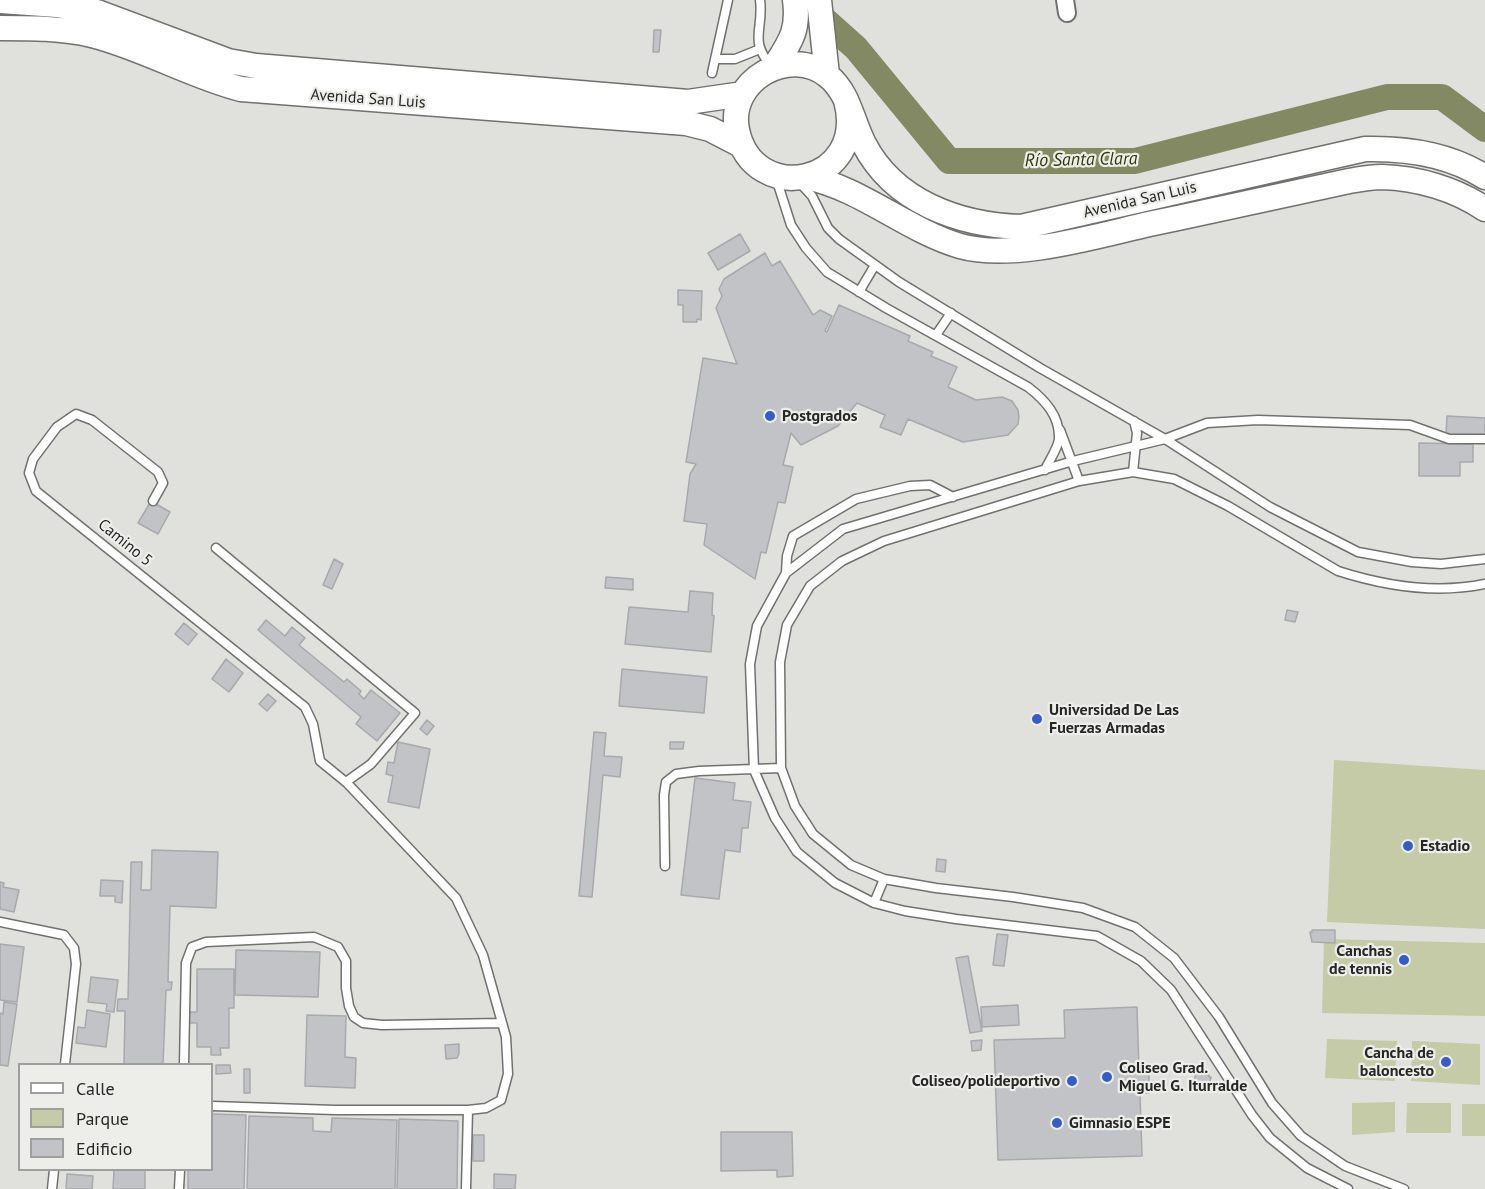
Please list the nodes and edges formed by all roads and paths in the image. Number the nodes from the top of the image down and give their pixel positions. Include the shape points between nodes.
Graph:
1 (728, 0) edge
2 (760, 0) edge
3 (819, 0) edge
4 (0, 1) edge
5 (796, 4) edge
6 (0, 28) edge
7 (715, 59) junction
8 (769, 61) junction
9 (712, 73) dead end
10 (827, 75) junction
11 (743, 94) junction
12 (846, 100) junction
13 (741, 145) junction
14 (792, 177) junction
15 (1485, 177) edge
16 (1485, 209) edge
17 (876, 265) junction
18 (858, 292) junction
19 (951, 314) junction
20 (936, 335) junction
21 (1054, 416) junction
22 (1134, 421) junction
23 (1485, 439) edge
24 (1165, 440) junction
25 (1136, 446) junction
26 (1073, 461) junction
27 (1045, 470) junction
28 (1133, 472) junction
29 (1079, 481) junction
30 (953, 496) junction
31 (153, 501) dead end
32 (216, 548) dead end
33 (1485, 559) edge
34 (786, 573) junction
35 (1485, 584) edge
36 (781, 768) junction
37 (754, 770) junction
38 (346, 782) junction
39 (665, 866) dead end
40 (884, 879) junction
41 (874, 903) junction
42 (0, 922) edge
43 (502, 1023) junction
44 (65, 1063) edge
45 (184, 1063) edge
46 (213, 1106) edge
47 (468, 1110) junction
48 (54, 1171) edge
49 (180, 1171) edge
50 (52, 1189) edge
51 (179, 1189) edge
52 (466, 1189) edge
53 (1348, 1189) edge
54 (1404, 1189) edge

1 - 7 lane
2 - 8 lane
3 - 10 street
4 - 11 street, Avenida San Luis via 57,4 98,12 228,61 256,66 688,102
5 - 8 street via 795,32
6 - 13 street, Avenida San Luis via 55,29 92,35 241,89 686,123 710,129
7 - 8 lane
7 - 9 lane
8 - 10 street via 811,67
8 - 11 street
10 - 12 street
11 - 13 street via 737,110
12 - 14 street via 850,128 840,154 819,172
12 - 15 street, Avenida San Luis via 864,144 888,176 917,200 942,213 994,226 1021,227 1365,149 1404,149 1434,156 1466,165
13 - 14 street via 755,163
14 - 16 street, Avenida San Luis via 843,189 936,237 987,250 1041,248 1381,177 1418,181 1455,193
14 - 17 lane via 812,196 828,228
14 - 18 lane via 791,225 827,272
17 - 18 lane
17 - 19 lane
18 - 20 lane
19 - 20 lane
19 - 22 lane
20 - 21 lane via 1028,387 1045,400
21 - 26 lane
21 - 27 lane via 1059,440
22 - 24 lane
22 - 25 lane
23 - 24 lane via 1449,439 1410,425 1258,420 1207,423
24 - 25 lane
24 - 33 lane via 1270,507 1358,552 1441,564
25 - 26 lane
25 - 28 lane
26 - 27 lane
26 - 29 lane
27 - 30 lane
28 - 29 lane
28 - 35 lane via 1174,479 1347,574 1384,583 1438,588
29 - 36 lane via 884,541 842,561 810,586 787,625 780,662
30 - 34 lane via 843,529
30 - 34 lane via 930,485 856,500 793,536
31 - 38 lane, Camino 5 via 163,483 158,472 92,420 76,414 57,427 33,459 29,474 36,491 305,706 320,761
32 - 38 lane via 416,713 371,764
34 - 37 lane via 757,626 750,664
36 - 37 lane
36 - 40 lane via 795,806 813,834 851,865
37 - 39 lane via 676,774 666,782
37 - 41 lane via 775,818 797,852 835,883
38 - 43 lane via 456,898 483,955
40 - 41 lane
40 - 54 lane via 1083,908 1135,927 1174,958 1220,1017 1272,1103 1301,1136 1345,1166
41 - 53 lane via 956,919 1097,936 1142,961 1171,990 1270,1138 1307,1168
42 - 44 lane via 64,935 74,948
43 - 45 lane via 363,1023 354,1017 349,1006 346,961 338,947 314,937 206,942 192,947 186,963
43 - 47 lane via 508,1074 501,1100 486,1108
46 - 47 lane
47 - 52 lane
48 - 50 lane
49 - 51 lane

